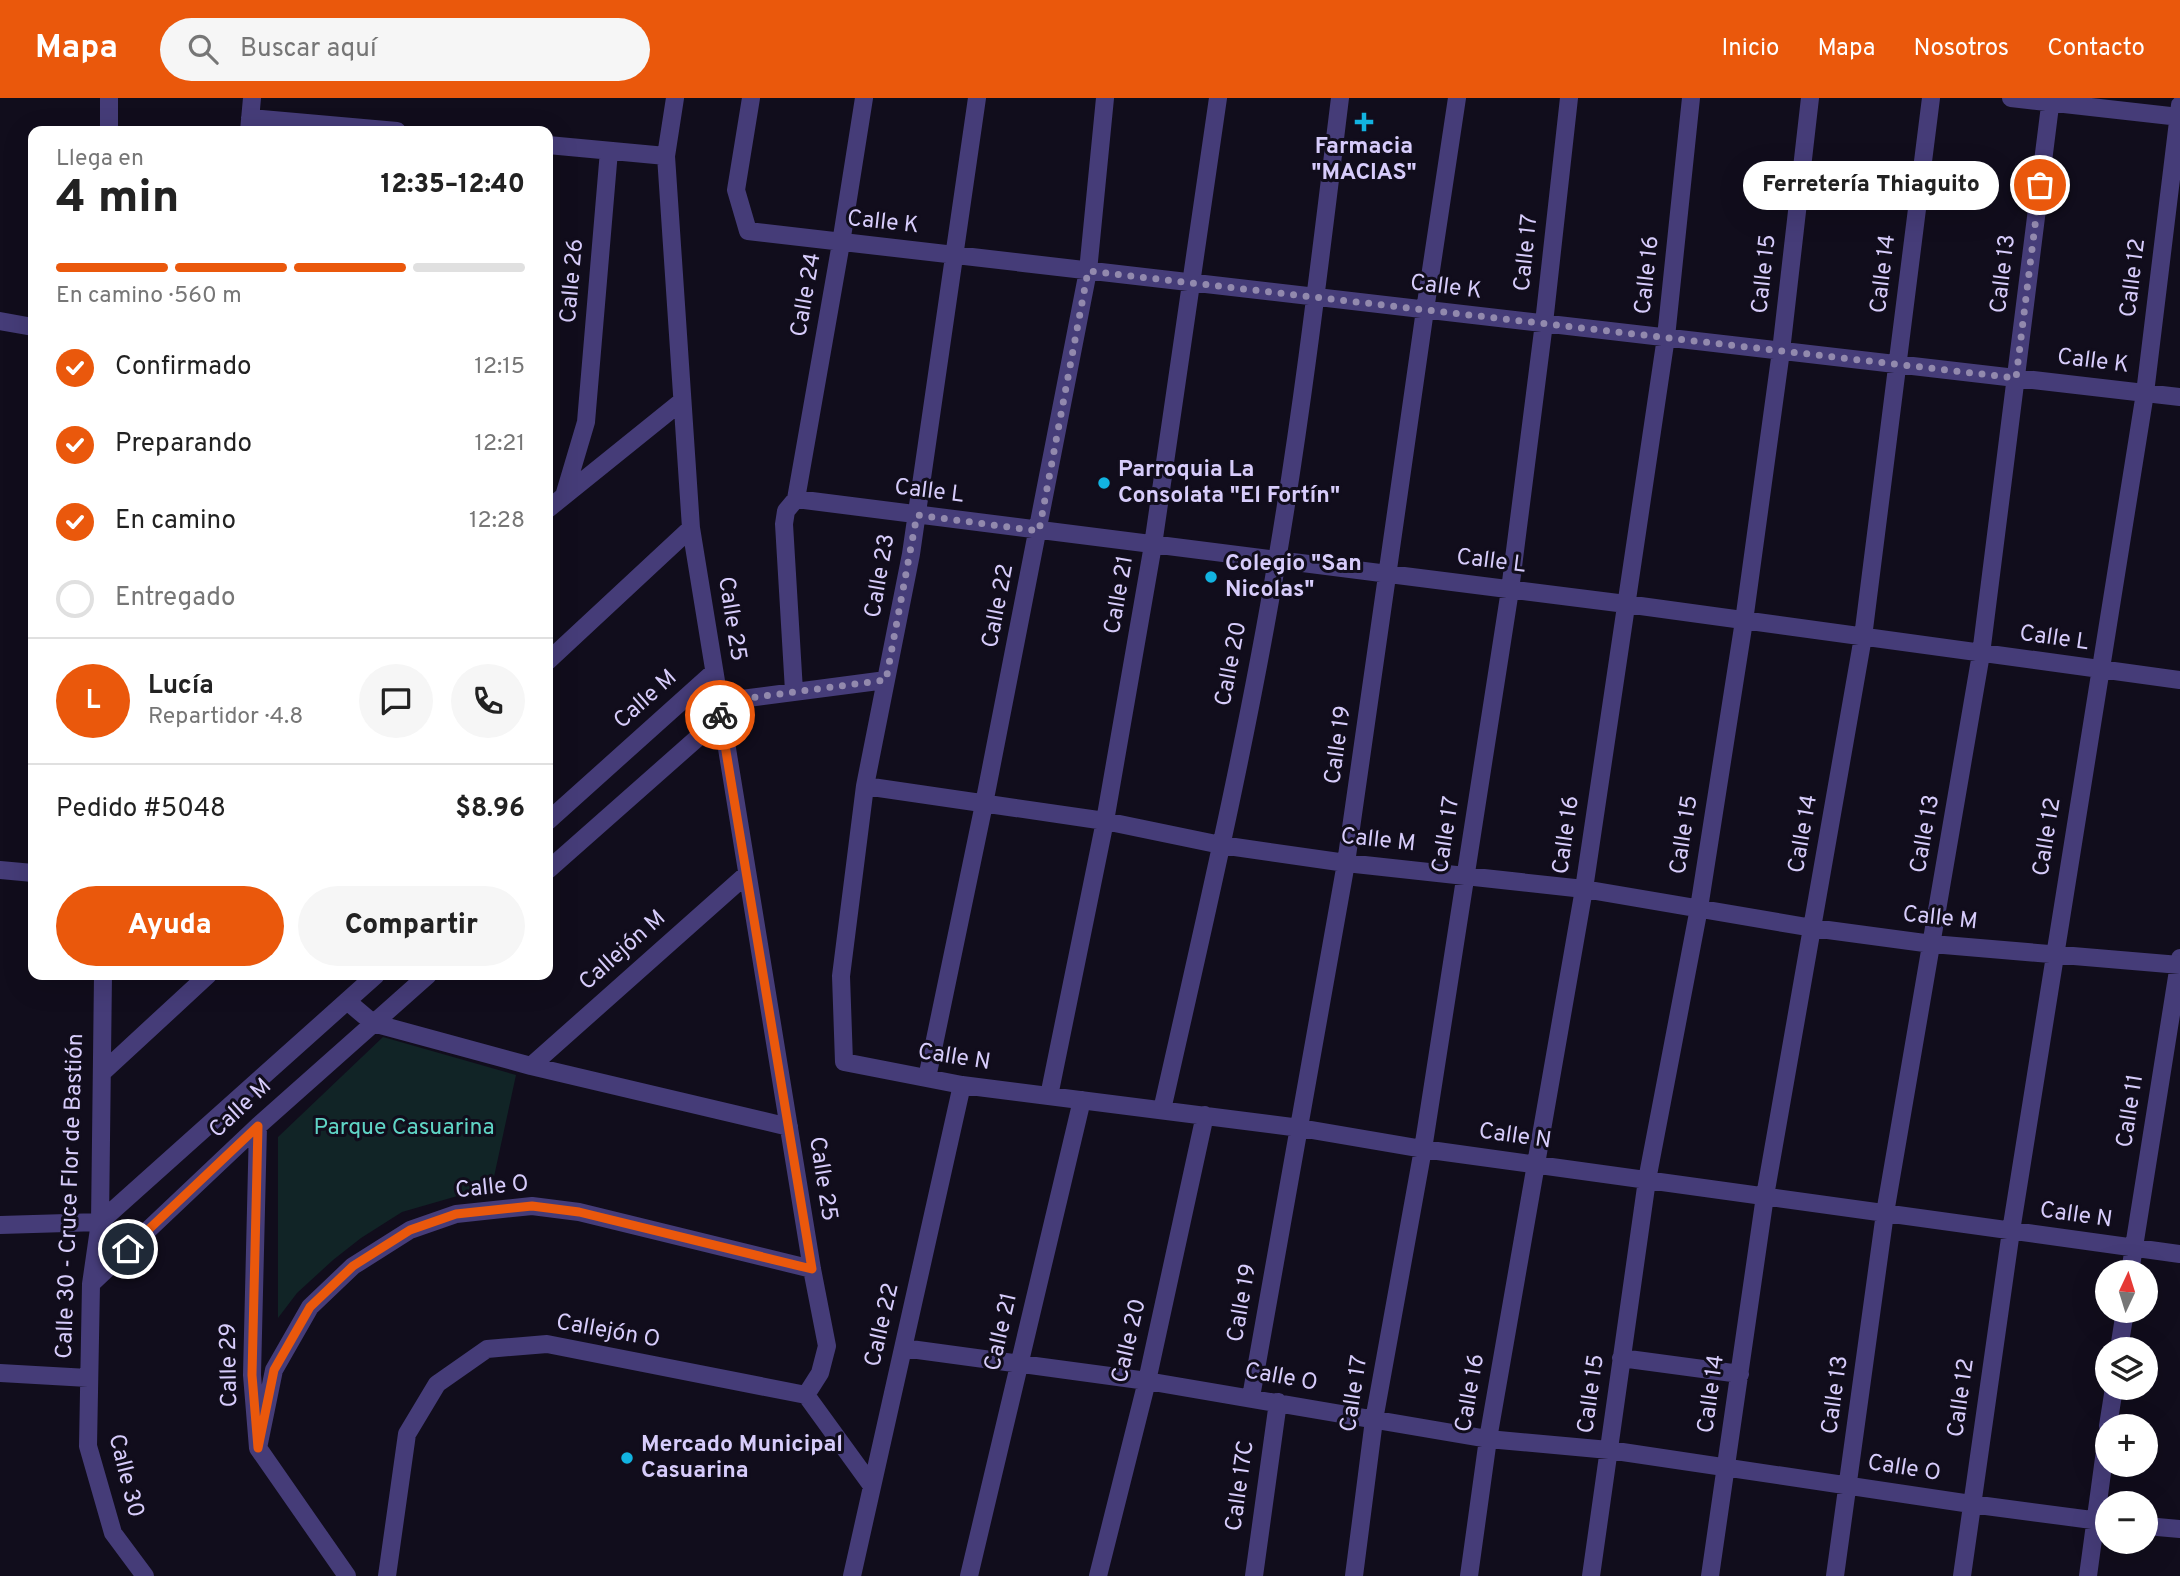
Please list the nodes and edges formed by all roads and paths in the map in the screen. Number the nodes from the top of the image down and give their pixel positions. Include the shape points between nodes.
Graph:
1 (109, 98) edge
2 (252, 98) edge
3 (675, 98) edge
4 (751, 98) edge
5 (863, 98) edge
6 (977, 98) edge
7 (1105, 98) edge
8 (1218, 98) edge
9 (1340, 98) edge
10 (1457, 98) edge
11 (1569, 98) edge
12 (1691, 98) edge
13 (1810, 98) edge
14 (1931, 98) edge
15 (2011, 98) edge
16 (2051, 100) edge
17 (2179, 113) edge
18 (250, 125) edge
19 (109, 126) edge
20 (273, 126) edge
21 (553, 145) edge
22 (609, 150) junction
23 (666, 156) junction
24 (841, 243) junction
25 (954, 255) junction
26 (1088, 271) junction
27 (1192, 283) junction
28 (1316, 297) junction
29 (1424, 310) junction
30 (0, 321) edge
31 (1544, 323) junction
32 (28, 326) edge
33 (1666, 337) junction
34 (1781, 351) junction
35 (1898, 365) junction
36 (2016, 378) junction
37 (2145, 393) junction
38 (2180, 397) edge
39 (682, 401) junction
40 (564, 496) junction
41 (796, 499) junction
42 (553, 505) edge
43 (917, 515) junction
44 (691, 528) junction
45 (1039, 531) junction
46 (1153, 545) junction
47 (1277, 560) junction
48 (1389, 574) junction
49 (1510, 590) junction
50 (1626, 604) junction
51 (1744, 621) junction
52 (1863, 637) junction
53 (1982, 654) junction
54 (553, 656) edge
55 (2101, 671) junction
56 (714, 672) junction
57 (886, 680) junction
58 (2180, 680) edge
59 (794, 691) junction
60 (719, 710) junction
61 (865, 786) junction
62 (984, 804) junction
63 (553, 817) edge
64 (1105, 821) junction
65 (1221, 845) junction
66 (1346, 863) junction
67 (553, 865) edge
68 (0, 870) edge
69 (28, 873) edge
70 (747, 874) junction
71 (1465, 875) junction
72 (1584, 889) junction
73 (1699, 908) junction
74 (1813, 928) junction
75 (1933, 944) junction
76 (2053, 955) junction
77 (2180, 963) edge
78 (103, 980) edge
79 (203, 980) edge
80 (370, 980) edge
81 (422, 980) edge
82 (347, 1001) junction
83 (373, 1023) junction
84 (844, 1062) joint
85 (531, 1066) junction
86 (103, 1072) junction
87 (927, 1079) junction
88 (962, 1085) junction
89 (1049, 1096) junction
90 (1082, 1100) junction
91 (1162, 1110) junction
92 (1205, 1115) junction
93 (258, 1126) junction
94 (789, 1128) junction
95 (1300, 1128) junction
96 (1423, 1149) junction
97 (1535, 1165) junction
98 (1647, 1180) junction
99 (1765, 1196) junction
100 (1885, 1213) junction
101 (100, 1222) junction
102 (0, 1225) edge
103 (2011, 1231) junction
104 (2133, 1249) junction
105 (2180, 1254) edge
106 (2132, 1260) edge
107 (812, 1269) junction
108 (91, 1284) junction
109 (903, 1348) junction
110 (1621, 1358) junction
111 (1019, 1364) junction
112 (0, 1373) edge
113 (1740, 1374) junction
114 (88, 1378) junction
115 (1147, 1381) junction
116 (806, 1395) junction
117 (1251, 1397) junction
118 (1278, 1402) junction
119 (1374, 1420) junction
120 (1488, 1438) junction
121 (258, 1448) junction
122 (1609, 1450) junction
123 (1727, 1466) junction
124 (1849, 1485) junction
125 (872, 1486) junction
126 (1971, 1504) junction
127 (2095, 1520) edge
128 (2158, 1527) edge
129 (2180, 1529) edge
130 (2095, 1546) edge
131 (145, 1576) edge
132 (347, 1576) edge
133 (387, 1576) edge
134 (852, 1576) edge
135 (969, 1576) edge
136 (1098, 1576) edge
137 (1254, 1576) edge
138 (1354, 1576) edge
139 (1469, 1576) edge
140 (1591, 1576) edge
141 (1710, 1576) edge
142 (1835, 1576) edge
143 (1962, 1576) edge
144 (2088, 1576) edge

1 - 19 street
2 - 18 street
3 - 23 street, Calle 25
4 - 24 street, Calle K via 736,190 748,232
5 - 24 street, Calle 24
6 - 25 street, Calle 23
7 - 26 street, Calle 22
8 - 27 street, Calle 21
9 - 28 street, Calle 20
10 - 29 street, Calle 19
11 - 31 street, Calle 17
12 - 33 street, Calle 16
13 - 34 street, Calle 15
14 - 35 street, Calle 14
15 - 16 street
16 - 17 street
16 - 36 street, Calle 13
17 - 37 street, Calle 12
18 - 20 street
21 - 22 street
22 - 23 street
22 - 40 street, Calle 26 via 586,422
23 - 39 street, Calle 25
24 - 25 street, Calle K
24 - 41 street, Calle 24
25 - 26 street, Calle K
25 - 43 street, Calle 23
26 - 27 street, Calle K
26 - 45 street, Calle 22
27 - 28 street, Calle K
27 - 46 street, Calle 21
28 - 29 street, Calle K
28 - 47 street, Calle 20
29 - 31 street, Calle K
29 - 48 street, Calle 19
30 - 32 street
31 - 33 street, Calle K
31 - 49 street, Calle 17
33 - 34 street, Calle K
33 - 50 street, Calle 16
34 - 35 street, Calle K
34 - 51 street, Calle 15
35 - 36 street, Calle K
35 - 52 street, Calle 14
36 - 37 street, Calle K
36 - 53 street, Calle 13
37 - 38 street, Calle K
37 - 55 street, Calle 12
39 - 40 street
39 - 44 street, Calle 25
40 - 42 street
41 - 43 street, Calle L
41 - 59 street via 786,511 784,524
43 - 45 street, Calle L
43 - 57 street, Calle 23
44 - 54 street
44 - 56 street, Calle 25
45 - 46 street, Calle L
45 - 62 street, Calle 22
46 - 47 street, Calle L
46 - 64 street, Calle 21
47 - 48 street, Calle L
47 - 65 street, Calle 20
48 - 49 street, Calle L
48 - 66 street, Calle 19
49 - 50 street, Calle L
49 - 71 street, Calle 17
50 - 51 street, Calle L
50 - 72 street, Calle 16
51 - 52 street, Calle L
51 - 73 street, Calle 15
52 - 53 street, Calle L
52 - 74 street, Calle 14
53 - 55 street, Calle L
53 - 75 street, Calle 13
55 - 58 street, Calle L
55 - 76 street, Calle 12
56 - 60 street, Calle 25
56 - 63 street, Calle M
57 - 59 street
57 - 61 street, Calle 23
59 - 60 street
60 - 67 street
60 - 70 street, Calle 25
61 - 62 street, Calle M
61 - 84 street, Calle 23 via 841,976
62 - 64 street, Calle M
62 - 87 street, Calle 22
64 - 65 street, Calle M
64 - 89 street, Calle 21
65 - 66 street, Calle M
65 - 91 street, Calle 20
66 - 71 street, Calle M
66 - 95 street, Calle 19
68 - 69 street
70 - 85 street, Callejón M
70 - 94 street, Calle 25
71 - 72 street, Calle M
71 - 96 street, Calle 17
72 - 73 street, Calle M
72 - 97 street, Calle 16
73 - 74 street, Calle M
73 - 98 street, Calle 15
74 - 75 street, Calle M
74 - 99 street, Calle 14
75 - 76 street, Calle M
75 - 100 street, Calle 13
76 - 77 street, Calle M
76 - 103 street, Calle 12
77 - 104 street, Calle 11
78 - 86 street, Calle 30 - Cruce Flor de Bastión
79 - 86 street
80 - 82 street, Calle M
81 - 83 street, Calle M
82 - 83 street
82 - 101 street, Calle M
83 - 85 street
83 - 93 street, Calle M
84 - 87 street, Calle N
85 - 94 street
86 - 101 street, Calle 30 - Cruce Flor de Bastión
87 - 88 street, Calle N
88 - 89 street, Calle N
88 - 109 street, Calle 22
89 - 90 street, Calle N
90 - 91 street, Calle N
90 - 111 street, Calle 21
91 - 92 street, Calle N
92 - 95 street, Calle N
92 - 115 street, Calle 20
93 - 108 street, Calle M
93 - 121 street, Calle 29 via 252,1375
94 - 107 street, Calle 25
95 - 96 street, Calle N
95 - 117 street, Calle 19
96 - 97 street, Calle N
96 - 119 street, Calle 17
97 - 98 street, Calle N
97 - 120 street, Calle 16
98 - 99 street, Calle N
98 - 110 street, Calle 15
99 - 100 street, Calle N
99 - 113 street, Calle 14
100 - 103 street, Calle N
100 - 124 street, Calle 13
101 - 102 street
101 - 108 street, Calle 30 - Cruce Flor de Bastión
103 - 104 street, Calle N
103 - 126 street, Calle 12
104 - 105 street, Calle N
104 - 106 street, Calle 11
107 - 116 street via 827,1346 820,1373
107 - 121 street, Calle O via 579,1212 532,1206 456,1214 410,1230 353,1266 310,1307 274,1370
108 - 114 street, Calle 30 - Cruce Flor de Bastión
109 - 111 street, Calle O
109 - 125 street, Calle 22
110 - 113 street
110 - 122 street, Calle 15
111 - 115 street, Calle O
111 - 135 street, Calle 21
112 - 114 street
113 - 123 street, Calle 14
114 - 131 street, Calle 30 via 88,1446 113,1533
115 - 117 street, Calle O
115 - 136 street, Calle 20
116 - 125 street
116 - 133 street, Callejón O via 547,1344 487,1349 437,1384 407,1434
117 - 118 street, Calle O
118 - 119 street, Calle O
118 - 137 street, Calle 17C
119 - 120 street, Calle O
119 - 138 street, Calle 17
120 - 122 street, Calle O
120 - 139 street, Calle 16
121 - 132 street
122 - 123 street, Calle O
122 - 140 street, Calle 15
123 - 124 street, Calle O
123 - 141 street, Calle 14
124 - 126 street, Calle O
124 - 142 street, Calle 13
125 - 134 street, Calle 22
126 - 127 street, Calle O
126 - 143 street, Calle 12
128 - 129 street
130 - 144 street

